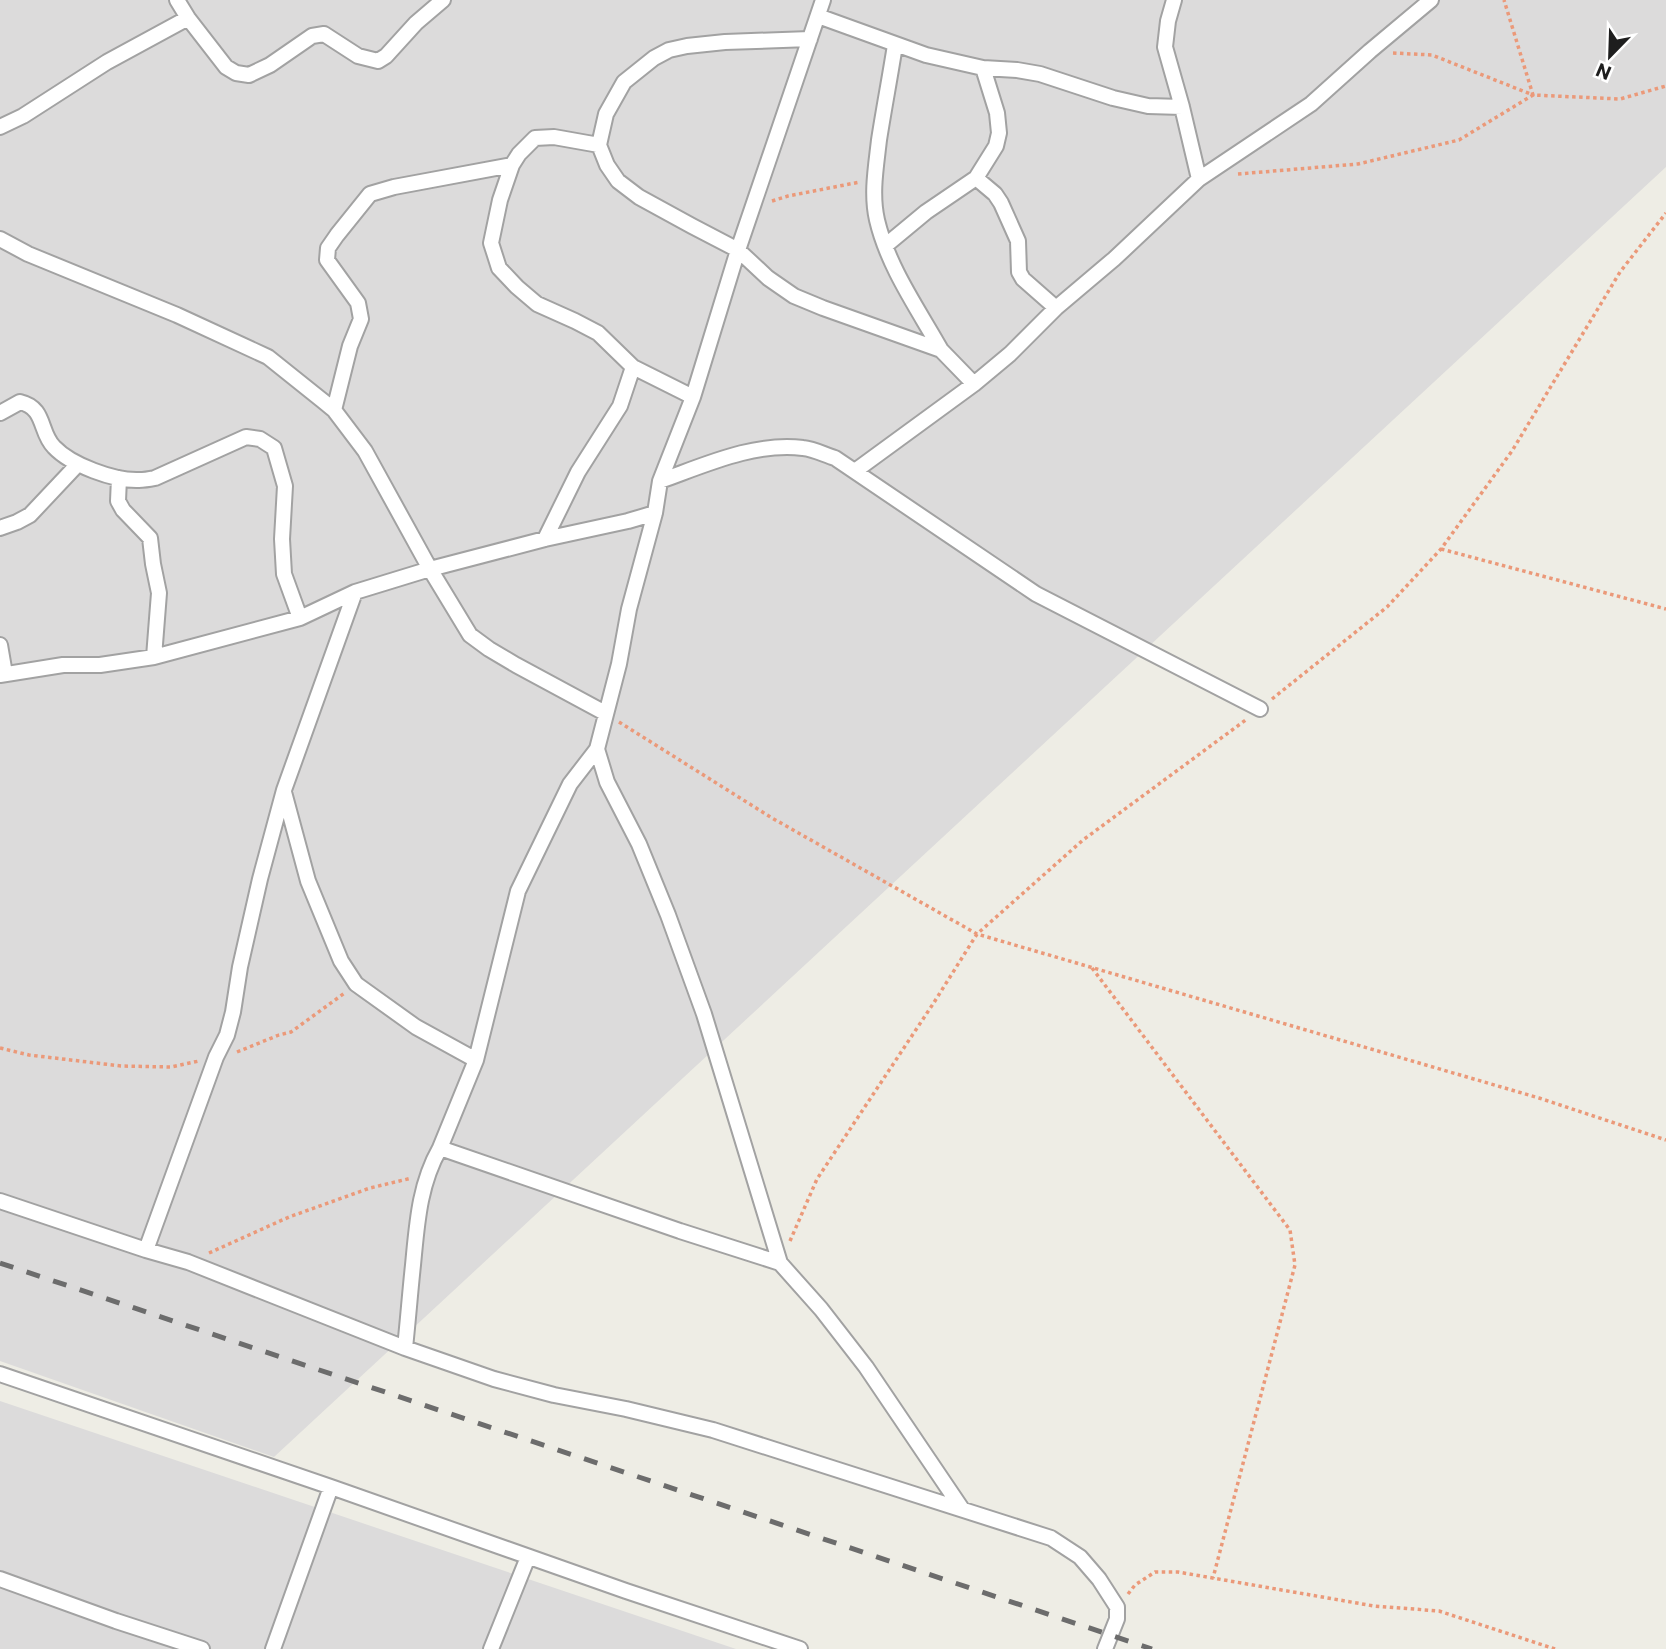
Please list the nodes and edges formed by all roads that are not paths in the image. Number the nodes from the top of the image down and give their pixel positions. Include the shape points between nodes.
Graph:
1 (177, 0) edge
2 (443, 0) edge
3 (823, 0) edge
4 (1174, 0) edge
5 (1432, 0) edge
6 (818, 16) junction
7 (188, 18) junction
8 (810, 39) junction
9 (895, 45) junction
10 (982, 68) junction
11 (1182, 107) junction
12 (0, 127) edge
13 (599, 145) junction
14 (512, 164) junction
15 (976, 178) junction
16 (1199, 179) junction
17 (0, 239) edge
18 (885, 246) junction
19 (738, 250) junction
20 (1056, 309) junction
21 (941, 350) junction
22 (633, 367) junction
23 (974, 384) junction
24 (693, 397) junction
25 (334, 410) junction
26 (0, 412) edge
27 (78, 464) junction
28 (855, 471) junction
29 (119, 478) junction
30 (660, 481) junction
31 (655, 513) junction
32 (0, 528) edge
33 (545, 539) junction
34 (430, 569) junction
35 (355, 592) junction
36 (300, 618) junction
37 (0, 645) edge
38 (154, 657) junction
39 (2, 674) edge
40 (1260, 709) road end
41 (606, 713) junction
42 (597, 749) junction
43 (284, 790) junction
44 (475, 1060) junction
45 (440, 1148) junction
46 (0, 1201) edge
47 (146, 1250) junction
48 (780, 1263) junction
49 (405, 1348) junction
50 (0, 1374) edge
51 (331, 1487) junction
52 (962, 1509) junction
53 (528, 1558) junction
54 (0, 1579) edge
55 (202, 1649) edge
56 (273, 1649) edge
57 (491, 1649) edge
58 (800, 1649) edge
59 (1105, 1649) edge

1 - 7 street
2 - 7 street via 378,61 358,56 324,34 312,36 249,75 226,67
3 - 6 street
4 - 11 street via 1165,47
5 - 16 street via 1311,104
6 - 8 street
6 - 9 street
7 - 12 street
8 - 13 street via 687,46 653,58 624,82 606,114
8 - 19 street
9 - 10 street
9 - 18 street via 875,169 874,202
10 - 11 street via 1040,74 1148,106
10 - 15 street via 999,132 996,146
11 - 16 street
13 - 14 street via 536,138
13 - 19 street via 618,181 639,197
14 - 22 street via 491,243 499,268 537,304 598,333
14 - 25 street via 370,194 337,235 328,248 327,260 358,303 361,319
15 - 18 street
15 - 20 street via 1001,203 1018,241 1023,279
16 - 20 street
17 - 25 street via 268,357
18 - 21 street
19 - 21 street via 794,296
19 - 24 street
20 - 23 street
21 - 23 street
22 - 24 street
22 - 33 street via 620,406 578,472
23 - 28 street
24 - 30 street
25 - 34 street via 365,451
26 - 27 street via 20,402 35,408 52,446
27 - 29 street
27 - 32 street via 30,515
28 - 30 street via 835,458 804,448 767,449 724,458
28 - 40 street via 1035,594
29 - 36 street via 155,478 246,437 274,448 285,486 284,574
29 - 38 street via 118,501 150,538 159,593
30 - 31 street
31 - 33 street
31 - 41 street
33 - 34 street
34 - 35 street
34 - 41 street via 470,635
35 - 36 street
35 - 43 street
36 - 38 street
37 - 39 street
38 - 39 street
41 - 42 street
42 - 44 street via 570,784 518,891
42 - 48 street via 607,782 668,915 699,1002
43 - 44 street via 308,881 341,961 356,984 416,1027
43 - 47 street via 227,1035
44 - 45 street
45 - 48 street
45 - 49 street via 421,1194
46 - 47 street
47 - 49 street via 188,1262
48 - 52 street via 866,1367
49 - 52 street via 554,1395 713,1430
50 - 51 street
51 - 53 street
51 - 56 street
52 - 59 street via 1051,1538 1080,1557 1117,1607
53 - 57 street
53 - 58 street
54 - 55 street

